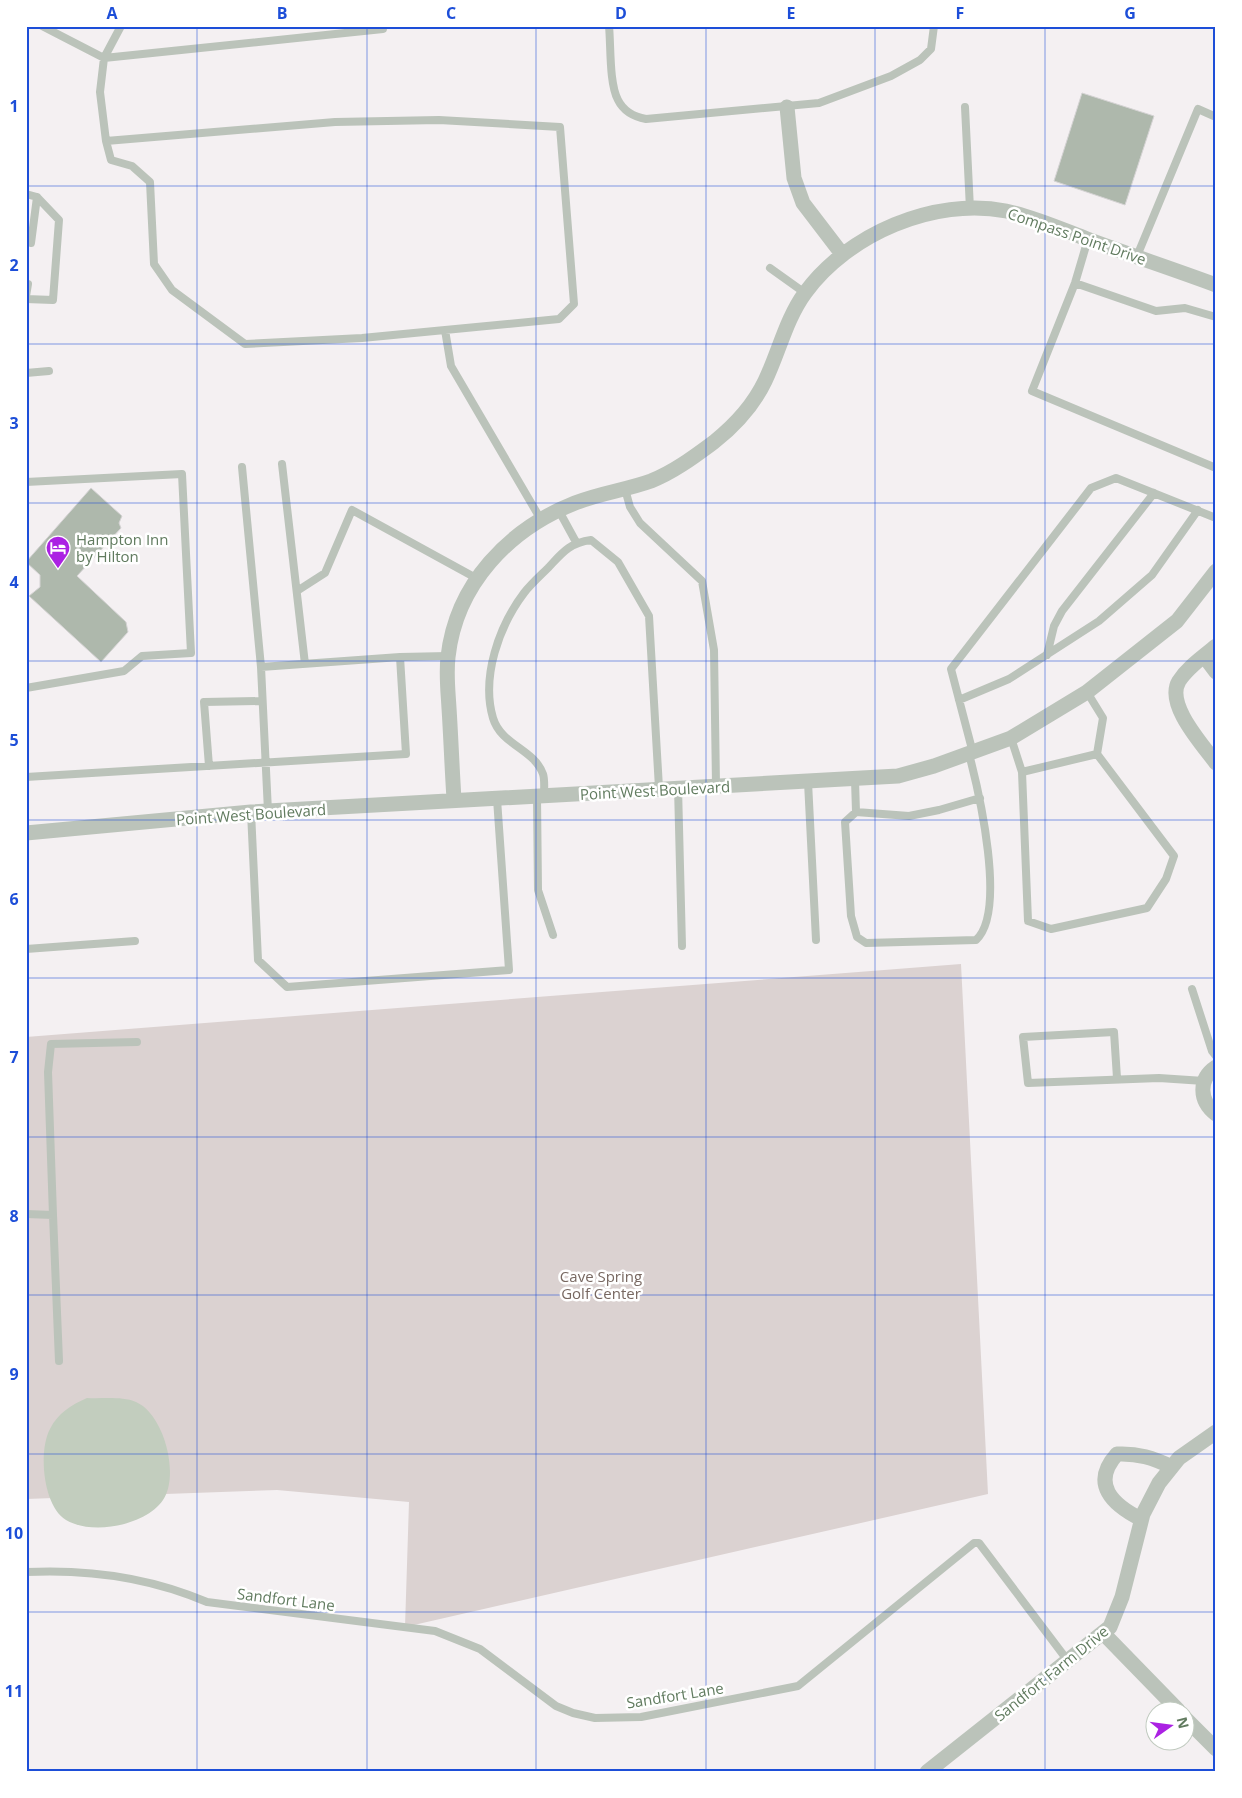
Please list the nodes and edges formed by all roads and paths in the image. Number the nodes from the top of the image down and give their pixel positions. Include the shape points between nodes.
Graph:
1 (42, 26) edge
2 (121, 26) edge
3 (383, 26) edge
4 (609, 26) edge
5 (934, 26) edge
6 (104, 58) junction
7 (787, 107) junction
8 (965, 107) dead end
9 (1216, 117) edge
10 (106, 141) junction
11 (26, 194) edge
12 (37, 197) junction
13 (970, 209) junction
14 (1088, 239) junction
15 (31, 242) dead end
16 (842, 254) junction
17 (1138, 256) junction
18 (770, 268) dead end
19 (1075, 283) junction
20 (28, 284) dead end
21 (1216, 285) edge
22 (805, 293) junction
23 (26, 298) edge
24 (1216, 318) edge
25 (445, 330) junction
26 (49, 371) dead end
27 (26, 373) edge
28 (282, 464) dead end
29 (242, 467) dead end
30 (1216, 468) edge
31 (26, 482) edge
32 (625, 489) junction
33 (1154, 493) junction
34 (558, 509) junction
35 (1198, 510) junction
36 (540, 518) junction
37 (1216, 518) edge
38 (576, 542) junction
39 (1216, 571) edge
40 (476, 578) junction
41 (297, 591) junction
42 (1210, 651) edge
43 (1047, 655) junction
44 (448, 656) junction
45 (400, 657) junction
46 (305, 664) junction
47 (261, 667) junction
48 (1216, 672) edge
49 (26, 688) edge
50 (1087, 692) junction
51 (959, 700) junction
52 (262, 701) junction
53 (1011, 738) junction
54 (971, 754) junction
55 (1098, 754) junction
56 (1216, 762) edge
57 (265, 763) junction
58 (209, 766) junction
59 (1022, 772) junction
60 (26, 777) edge
61 (855, 780) junction
62 (808, 782) junction
63 (716, 786) junction
64 (678, 787) junction
65 (659, 788) junction
66 (541, 797) junction
67 (497, 798) junction
68 (980, 798) junction
69 (454, 799) junction
70 (268, 811) junction
71 (251, 812) junction
72 (856, 812) junction
73 (26, 833) edge
74 (553, 934) dead end
75 (816, 940) dead end
76 (135, 942) dead end
77 (682, 946) dead end
78 (26, 949) edge
79 (1192, 988) dead end
80 (137, 1042) dead end
81 (1216, 1056) edge
82 (1216, 1067) edge
83 (1117, 1078) junction
84 (1204, 1081) junction
85 (1216, 1114) edge
86 (26, 1214) edge
87 (53, 1215) junction
88 (59, 1361) dead end
89 (1216, 1432) edge
90 (1172, 1467) junction
91 (1142, 1519) junction
92 (26, 1572) edge
93 (1104, 1634) junction
94 (1068, 1661) junction
95 (1168, 1700) edge
96 (1194, 1727) edge
97 (1216, 1749) edge
98 (927, 1772) edge

1 - 6 lane
2 - 6 lane
3 - 6 lane via 383,29
4 - 7 lane via 613,81 618,100 633,116 646,119
5 - 7 lane via 931,49 920,60 891,76 819,103
6 - 10 lane via 100,92
7 - 16 street via 794,178 803,202
8 - 13 lane
9 - 17 lane via 1198,109
10 - 25 lane via 111,160 132,166 150,182 154,264 172,290 245,344
10 - 25 lane via 335,122 439,120 560,127 574,304 559,319
11 - 12 lane
12 - 15 lane
12 - 23 lane via 60,220 53,300
13 - 14 street, Compass Point Drive via 1005,211
13 - 16 street, Compass Point Drive via 926,214 889,227 861,240
14 - 17 street, Compass Point Drive
14 - 19 lane
16 - 22 street, Compass Point Drive
17 - 21 street, Compass Point Drive
18 - 22 lane
19 - 24 lane via 1156,311 1185,308
19 - 30 lane via 1032,391
20 - 23 lane
22 - 32 street, Compass Point Drive via 764,383 726,433 691,459 654,480
25 - 36 lane via 451,366
26 - 27 lane
28 - 41 lane
29 - 47 lane
31 - 49 lane via 182,474 191,653 142,656 124,671
32 - 34 street, Compass Point Drive
32 - 63 lane via 630,508 640,522 702,581 714,650
33 - 35 lane
33 - 43 lane via 1062,611 1054,626
33 - 51 lane via 1116,478 1091,488 951,669
34 - 36 street, Compass Point Drive
34 - 38 lane
35 - 37 lane
35 - 43 lane via 1152,575 1099,621
36 - 40 street, Compass Point Drive via 495,554
38 - 65 lane via 591,540 618,562 649,616
38 - 66 lane via 524,592 497,643 490,683 493,719 507,741 535,760 544,775
39 - 50 street, Point West Boulevard via 1177,621
40 - 41 lane via 352,510 325,573
40 - 44 street, Compass Point Drive via 454,624
41 - 46 lane
42 - 48 street
42 - 56 street via 1188,670 1178,683 1175,695 1177,707
43 - 51 lane via 1009,679
44 - 45 lane
44 - 69 street, Compass Point Drive
45 - 46 lane
45 - 57 lane via 406,754
46 - 47 lane
47 - 52 lane
50 - 53 street, Point West Boulevard
50 - 55 lane via 1103,718
51 - 54 lane
52 - 57 lane
52 - 58 lane via 204,702
53 - 54 street, Point West Boulevard
53 - 59 lane
54 - 61 street, Point West Boulevard via 898,776
54 - 68 lane
55 - 59 lane
55 - 59 lane via 1174,856 1166,879 1147,908 1051,929 1028,921
57 - 58 lane
57 - 70 lane
58 - 60 lane
61 - 62 street, Point West Boulevard
61 - 72 lane
62 - 63 street, Point West Boulevard
62 - 75 lane
63 - 64 street, Point West Boulevard
64 - 65 street, Point West Boulevard
64 - 77 lane
65 - 66 street, Point West Boulevard
66 - 67 street, Point West Boulevard
66 - 74 lane via 538,890
67 - 69 street, Point West Boulevard
67 - 71 lane via 509,970 287,987 258,960
68 - 72 lane via 908,816
68 - 72 lane via 985,820 990,899 988,922 984,933 976,940 866,943 857,937 851,916 845,822
69 - 70 street, Point West Boulevard
70 - 71 street, Point West Boulevard
71 - 73 street, Point West Boulevard
76 - 78 lane
79 - 81 lane
80 - 87 lane via 51,1044 48,1072
82 - 84 street
83 - 83 lane via 1028,1083 1023,1037 1114,1032
83 - 84 lane
84 - 85 street via 1204,1099
86 - 87 lane
87 - 88 lane
89 - 90 street, Sandfort Farm Drive via 1179,1458
90 - 91 street, Sandfort Farm Drive via 1159,1483
90 - 91 street via 1134,1453 1117,1454 1107,1465 1105,1483 1110,1496 1124,1510
91 - 93 street, Sandfort Farm Drive via 1122,1597 1110,1628
92 - 94 lane, Sandfort Lane via 118,1577 176,1589 207,1602 435,1631 480,1648 556,1706 595,1718 619,1718 641,1717 798,1686 974,1543 979,1543
93 - 94 street, Sandfort Farm Drive
93 - 95 street
94 - 98 street, Sandfort Farm Drive
96 - 97 street

